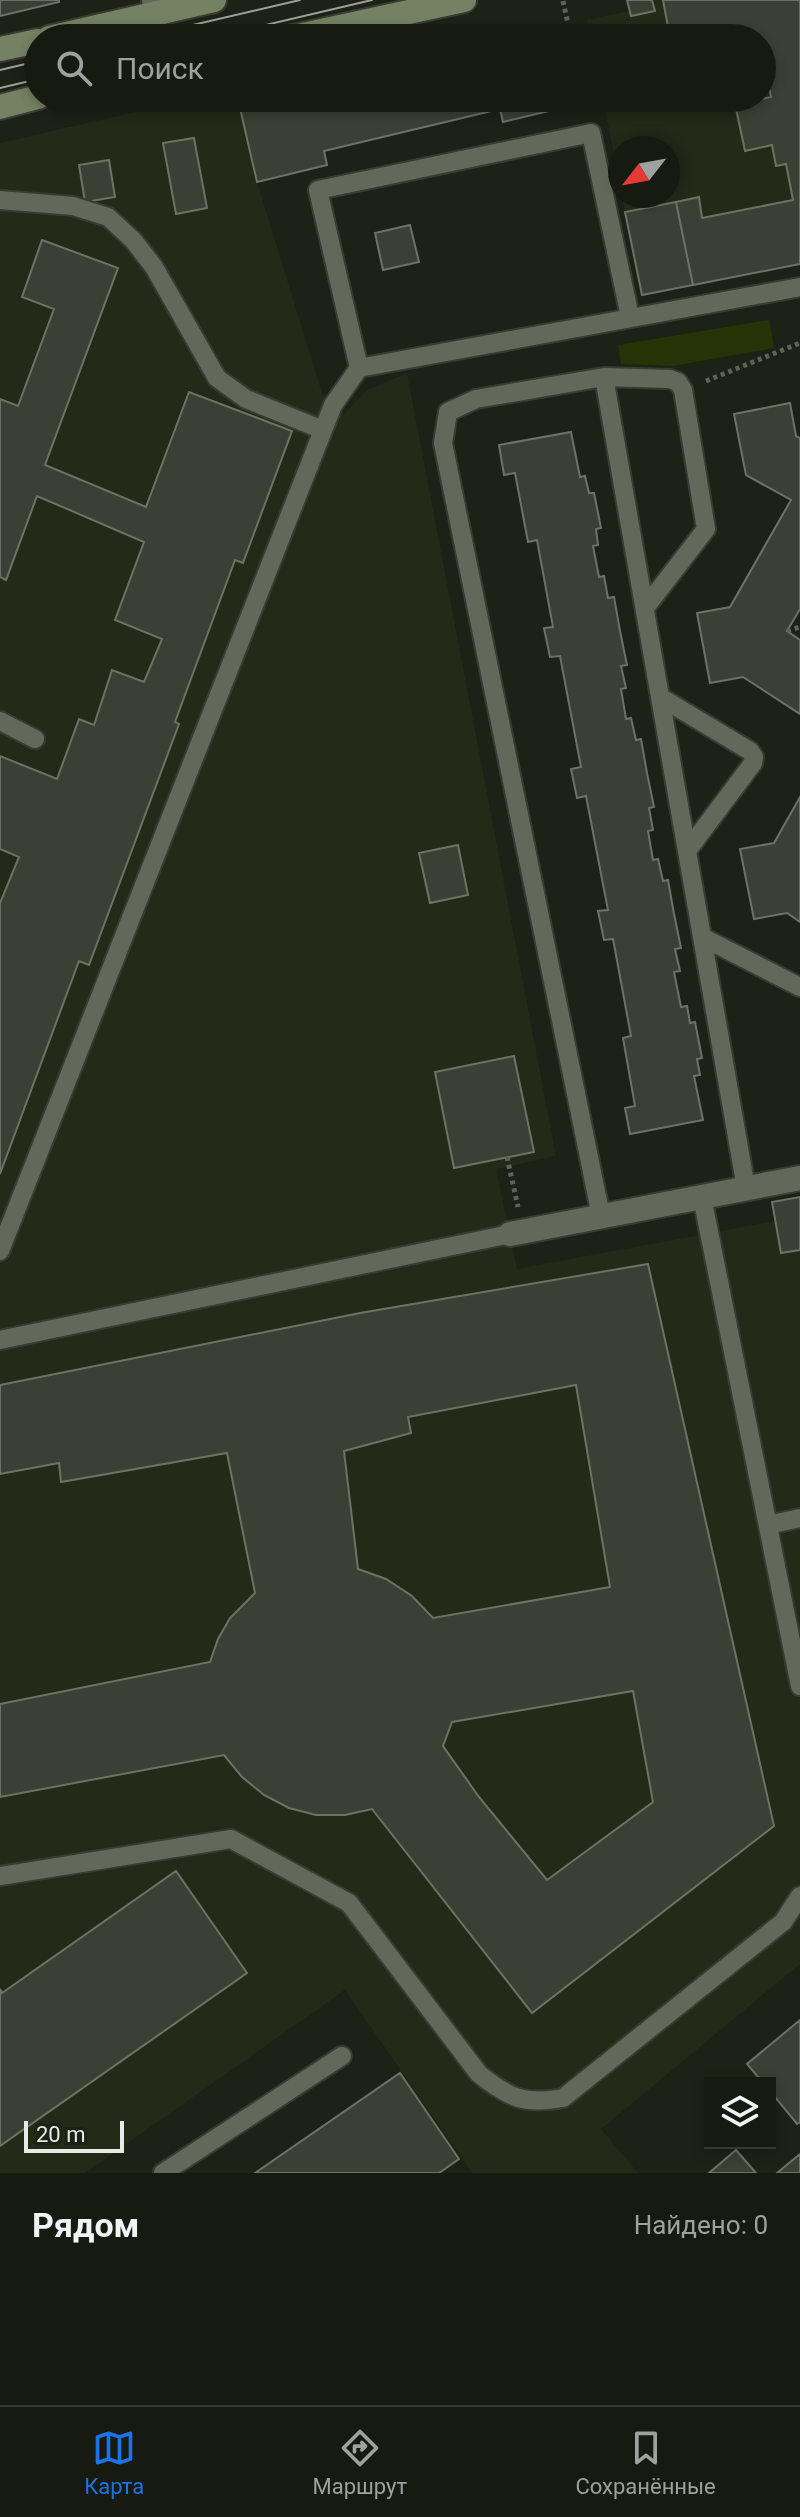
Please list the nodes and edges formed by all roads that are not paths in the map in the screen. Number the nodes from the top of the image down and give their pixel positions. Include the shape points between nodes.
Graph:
1 (214, 0) edge
2 (460, 0) edge
3 (152, 7) edge
4 (96, 24) edge
5 (352, 24) edge
6 (24, 44) edge
7 (0, 49) edge
8 (24, 101) edge
9 (0, 107) edge
10 (4, 200) edge
11 (0, 218) edge
12 (800, 287) edge
13 (630, 317) junction
14 (359, 368) junction
15 (604, 377) junction
16 (323, 430) junction
17 (645, 608) junction
18 (660, 697) junction
19 (0, 721) edge
20 (35, 739) dead end
21 (687, 851) junction
22 (702, 937) junction
23 (800, 987) edge
24 (800, 1178) edge
25 (746, 1188) junction
26 (702, 1197) junction
27 (601, 1216) junction
28 (516, 1232) joint
29 (0, 1251) edge
30 (0, 1340) edge
31 (800, 1518) edge
32 (768, 1525) junction
33 (800, 1686) edge
34 (0, 1876) edge
35 (800, 1896) edge
36 (342, 2056) dead end
37 (163, 2173) edge

1 - 3 main road
2 - 5 main road
3 - 4 main road
6 - 7 main road
8 - 9 main road
10 - 11 lane
10 - 16 lane via 73,206 108,217 154,267 217,378 246,399
12 - 13 lane
13 - 14 lane
13 - 14 lane via 591,133 318,190
14 - 16 lane
15 - 17 lane
15 - 17 lane via 670,379 683,390 706,529
15 - 27 lane via 476,399 448,412 443,443
16 - 29 lane
17 - 18 lane
18 - 21 lane
18 - 21 lane via 754,757
19 - 20 lane
21 - 22 lane
22 - 23 lane
22 - 25 lane
24 - 25 street
25 - 26 street
26 - 27 street
26 - 32 lane
27 - 28 street
28 - 30 lane
31 - 32 lane
32 - 33 lane
34 - 35 lane via 231,1839 349,1903 479,2074 503,2093 537,2102 563,2098 783,1922
36 - 37 lane

